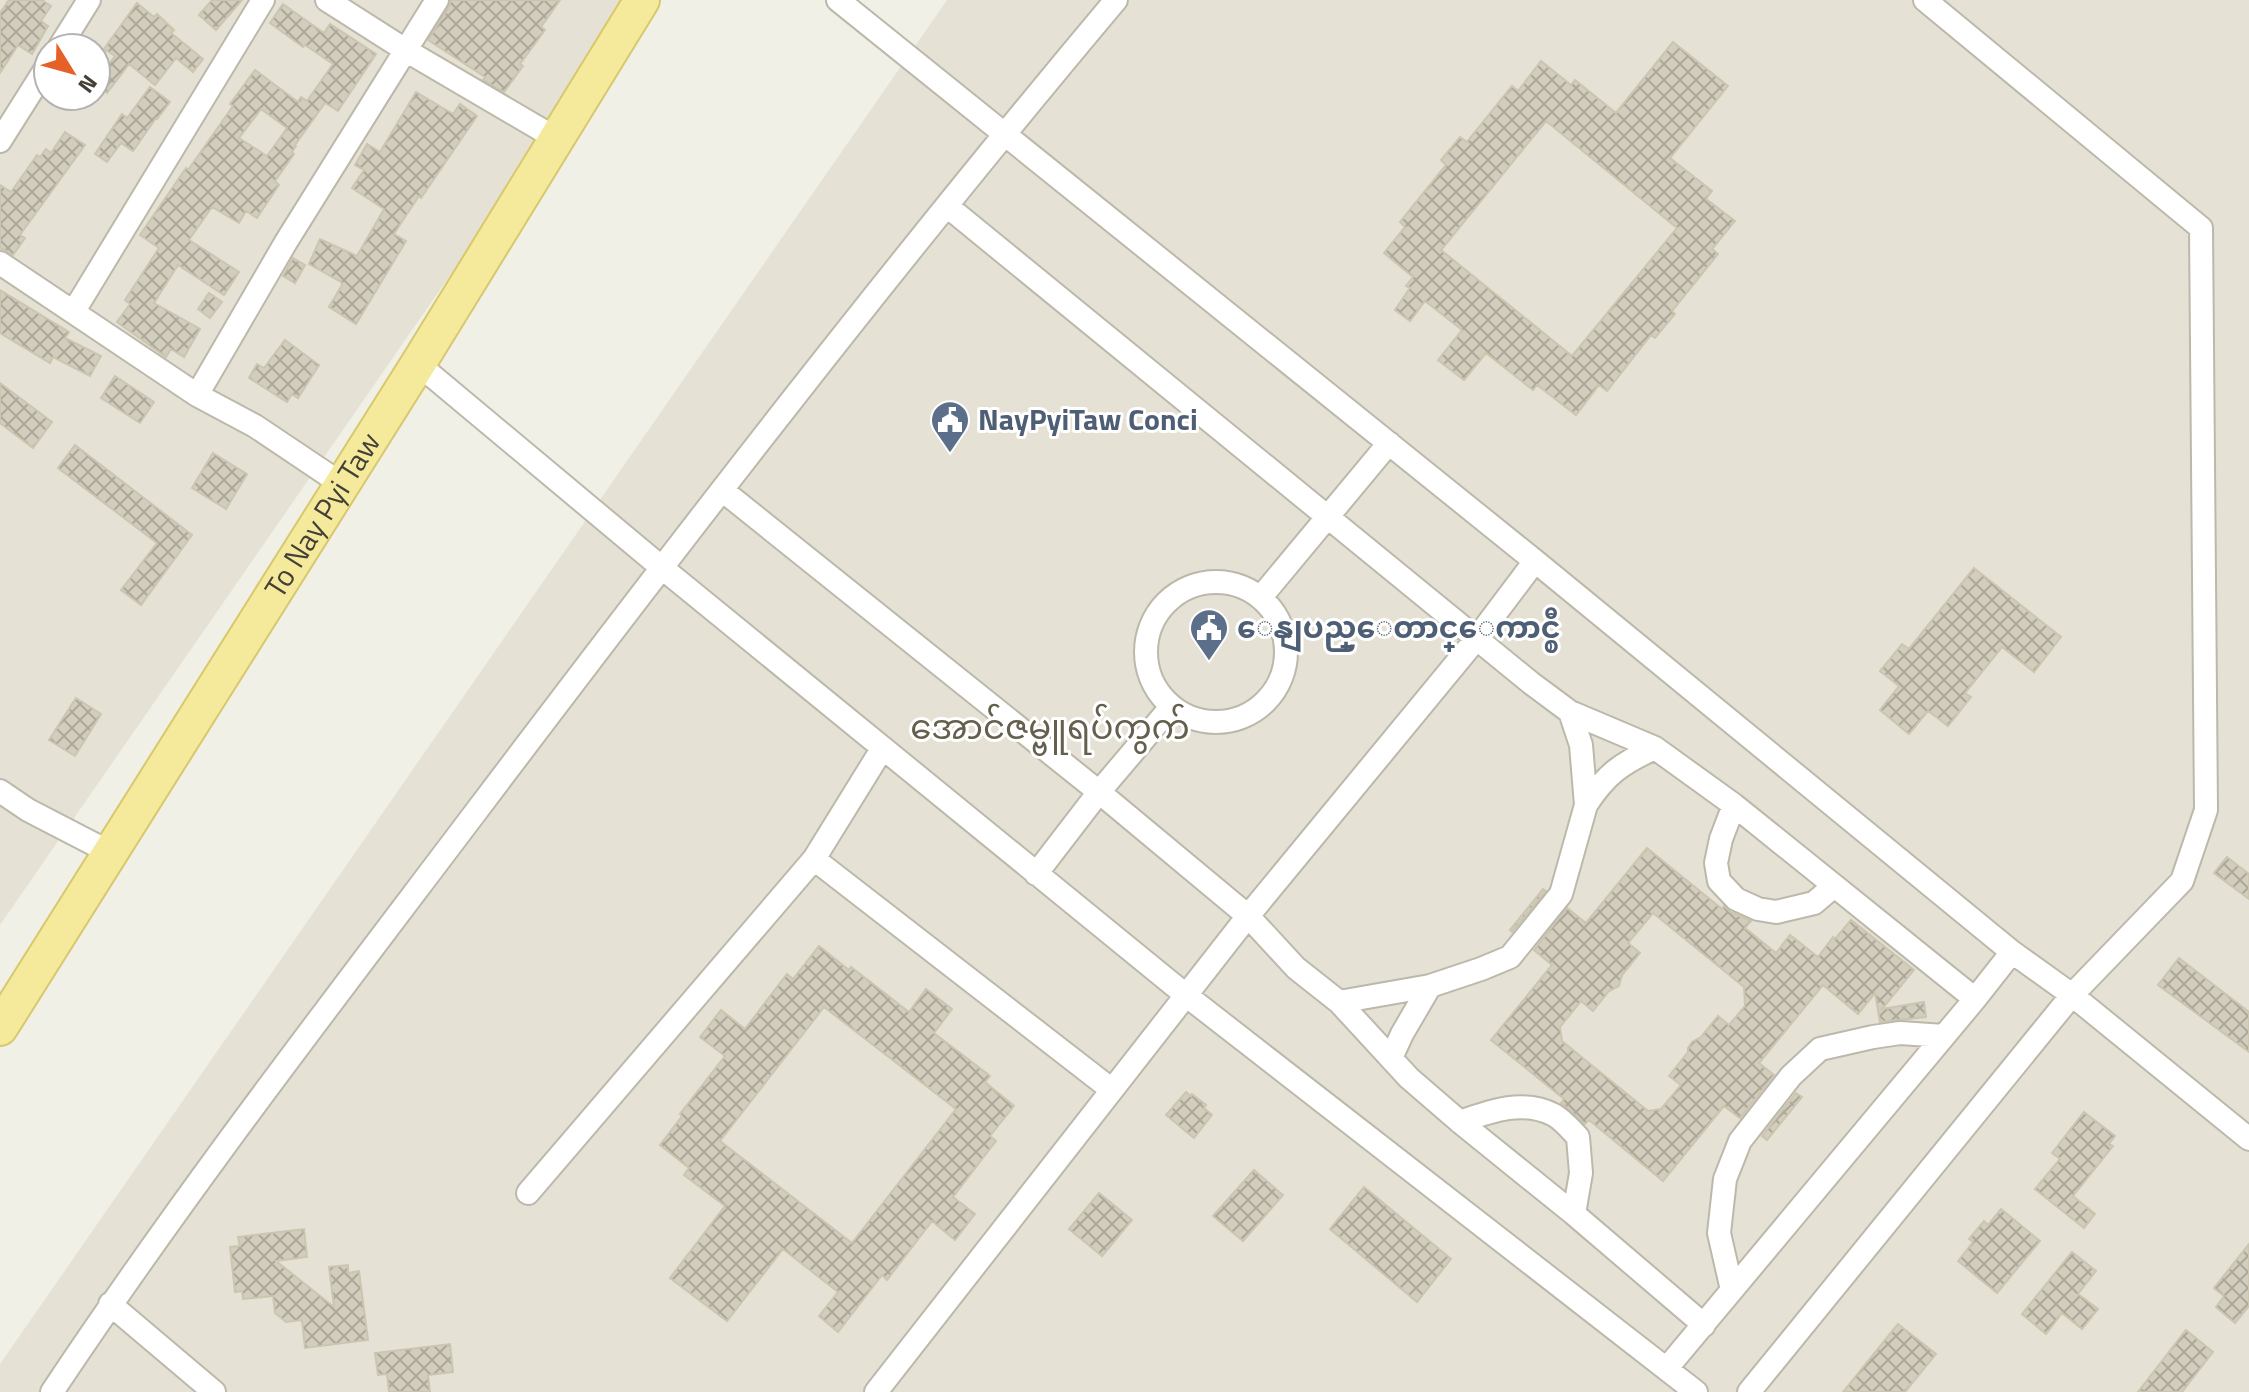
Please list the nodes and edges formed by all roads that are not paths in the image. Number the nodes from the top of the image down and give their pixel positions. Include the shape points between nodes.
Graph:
1 (89, 0) edge
2 (263, 0) edge
3 (327, 0) edge
4 (437, 0) edge
5 (642, 0) edge
6 (838, 0) edge
7 (1116, 0) edge
8 (1925, 0) edge
9 (69, 32) edge
10 (407, 51) junction
11 (32, 90) edge
12 (1004, 133) junction
13 (557, 139) junction
14 (0, 141) edge
15 (947, 206) junction
16 (0, 263) edge
17 (74, 311) junction
18 (418, 364) junction
19 (197, 395) junction
20 (1389, 443) junction
21 (343, 485) junction
22 (722, 490) junction
23 (1328, 517) junction
24 (1535, 561) junction
25 (661, 567) junction
26 (1261, 597) junction
27 (1477, 638) junction
28 (1171, 707) junction
29 (1570, 712) junction
30 (1655, 748) junction
31 (882, 749) junction
32 (0, 791) edge
33 (1099, 792) junction
34 (1586, 805) junction
35 (1734, 805) junction
36 (111, 853) junction
37 (814, 859) junction
38 (1036, 874) junction
39 (1834, 886) junction
40 (1248, 916) junction
41 (2012, 952) junction
42 (1430, 986) junction
43 (2072, 995) junction
44 (1187, 996) junction
45 (1975, 999) junction
46 (1339, 1002) junction
47 (0, 1028) edge
48 (1944, 1036) junction
49 (1391, 1058) junction
50 (1112, 1090) junction
51 (1460, 1122) junction
52 (2249, 1139) edge
53 (528, 1193) dead end
54 (1574, 1214) junction
55 (1732, 1290) junction
56 (110, 1304) junction
57 (1704, 1325) junction
58 (1667, 1368) junction
59 (52, 1392) edge
60 (214, 1392) edge
61 (876, 1392) edge
62 (1696, 1392) edge
63 (1749, 1392) edge

1 - 9 street
2 - 17 street
3 - 10 street
4 - 10 street
5 - 13 main road, To Nay Pyi Taw
6 - 12 street
7 - 12 street
8 - 43 street via 2201,228 2206,810 2182,881
10 - 13 street
10 - 19 street
11 - 14 street
12 - 15 street
12 - 20 street
13 - 18 main road, To Nay Pyi Taw
15 - 22 street
15 - 23 street
16 - 17 street
17 - 19 street
18 - 21 main road, To Nay Pyi Taw
18 - 25 street
19 - 21 street via 255,426
20 - 23 street
20 - 24 street
21 - 36 main road, To Nay Pyi Taw
22 - 25 street
22 - 33 street
23 - 26 street
23 - 27 street
24 - 27 street
24 - 41 street
25 - 31 street
25 - 56 street
26 - 28 street via 1215,582 1174,596 1157,614 1147,637 1146,661 1153,685
26 - 28 street via 1276,614 1285,637 1286,661 1279,685 1262,706 1241,719 1216,723 1192,719
27 - 29 street
27 - 40 street
28 - 33 street
29 - 30 street
29 - 34 street via 1581,745
30 - 34 street via 1600,784
30 - 35 street
31 - 37 street
31 - 38 street
32 - 36 street
33 - 38 street
33 - 40 street
34 - 42 street via 1561,894 1510,957
35 - 39 street
35 - 39 street via 1716,863 1719,881 1736,899 1776,912 1814,903
36 - 47 main road, To Nay Pyi Taw
37 - 50 street
37 - 53 street
38 - 44 street
39 - 45 street
40 - 44 street
40 - 46 street via 1296,968
41 - 43 street
41 - 45 street
42 - 46 street
42 - 49 street
43 - 52 street
43 - 63 street
44 - 50 street
44 - 58 street
45 - 48 street
46 - 49 street
48 - 55 street
48 - 55 street via 1900,1033 1820,1049 1791,1076 1740,1141 1725,1179 1719,1233
49 - 51 street
50 - 61 street
51 - 54 street
51 - 54 street via 1526,1106 1556,1116 1578,1137 1581,1173
54 - 57 street
55 - 57 street
56 - 59 street
56 - 60 street
57 - 58 street
58 - 62 street

